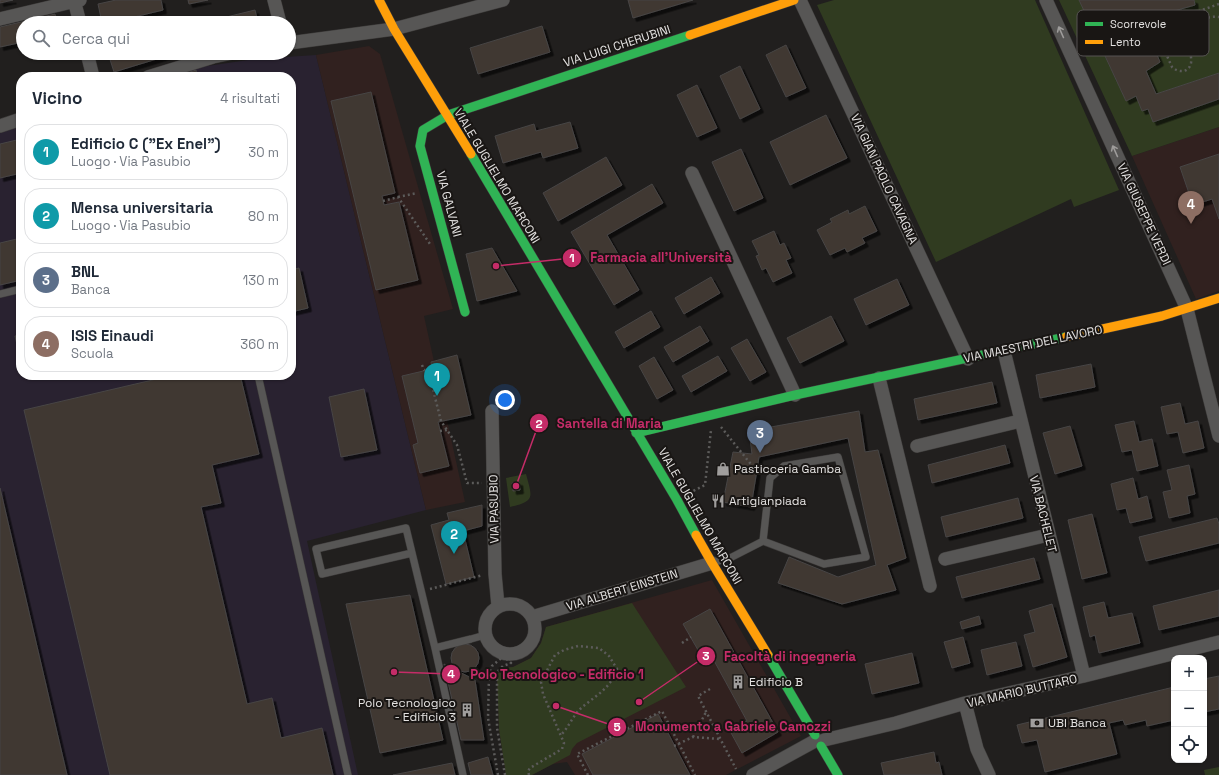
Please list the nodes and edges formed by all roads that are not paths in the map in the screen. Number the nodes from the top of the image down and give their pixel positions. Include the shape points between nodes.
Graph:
1 (76, 0) edge
2 (274, 0) edge
3 (379, 0) edge
4 (503, 0) edge
5 (794, 0) edge
6 (800, 0) edge
7 (1046, 0) edge
8 (79, 16) edge
9 (278, 16) edge
10 (0, 19) edge
11 (394, 29) junction
12 (296, 42) edge
13 (89, 60) edge
14 (201, 60) edge
15 (92, 72) edge
16 (163, 72) edge
17 (448, 115) junction
18 (16, 121) edge
19 (0, 126) edge
20 (692, 173) dead end
21 (16, 290) edge
22 (0, 294) edge
23 (1219, 298) edge
24 (1187, 309) junction
25 (466, 312) dead end
26 (1004, 351) junction
27 (968, 359) junction
28 (878, 378) junction
29 (259, 380) edge
30 (795, 395) junction
31 (492, 411) dead end
32 (1020, 420) junction
33 (636, 433) junction
34 (1219, 436) edge
35 (917, 446) dead end
36 (1048, 535) junction
37 (763, 540) junction
38 (412, 553) junction
39 (945, 560) dead end
40 (712, 563) junction
41 (930, 586) dead end
42 (498, 606) junction
43 (532, 617) junction
44 (485, 635) junction
45 (1219, 642) edge
46 (435, 648) junction
47 (1084, 676) junction
48 (965, 703) junction
49 (818, 741) junction
50 (348, 775) edge
51 (463, 775) edge
52 (753, 775) edge
53 (838, 775) edge
54 (989, 775) edge

1 - 8 street
1 - 10 street
2 - 9 street
3 - 11 street, VIALE GUGLIELMO MARCONI
4 - 11 street
5 - 17 street, VIA LUIGI CHERUBINI
6 - 27 street, VIA GIAN PAOLO CAVAGNA
24 -> 7 street, VIA GIUSEPPE VERDI
11 - 12 street
11 - 17 street, VIALE GUGLIELMO MARCONI
13 - 15 street
14 - 16 street
17 - 25 street, VIA GALVANI via 423,130 420,146
17 - 33 street, VIALE GUGLIELMO MARCONI
18 - 19 street
20 - 30 street
21 - 22 lane
23 - 24 street, VIA MAESTRI DEL LAVORO
24 - 26 street, VIA MAESTRI DEL LAVORO
24 - 34 street, VIA GIUSEPPE VERDI
26 - 27 street, VIA MAESTRI DEL LAVORO
26 - 32 street, VIA BACHELET
27 - 28 street, VIA MAESTRI DEL LAVORO
28 - 30 street, VIA MAESTRI DEL LAVORO
28 - 41 street
29 - 50 lane
30 - 33 street, VIA MAESTRI DEL LAVORO
31 - 42 street, VIA PASUBIO via 495,574
32 - 35 street
32 - 36 street, VIA BACHELET
33 - 40 street, VIALE GUGLIELMO MARCONI
36 - 39 street
36 - 47 street, VIA BACHELET
37 - 37 lane via 824,564 866,557 838,457 784,466 770,478
37 - 40 lane via 732,557
38 - 38 lane via 322,574 316,549 406,528
38 - 46 lane
40 - 43 street, VIA ALBERT EINSTEIN
40 - 49 street, VIALE GUGLIELMO MARCONI
42 - 43 street via 521,606
42 - 44 street via 487,618 484,626
43 - 44 street via 535,633 533,640 522,652 503,654 492,648
44 - 46 lane
45 - 47 street, VIA MARIO BUTTARO
46 - 51 lane
47 - 48 street, VIA MARIO BUTTARO
48 - 49 street, VIA MARIO BUTTARO via 896,723
48 - 54 street via 977,750
49 - 52 street, VIA MARIO BUTTARO
49 - 53 street, VIALE GUGLIELMO MARCONI

